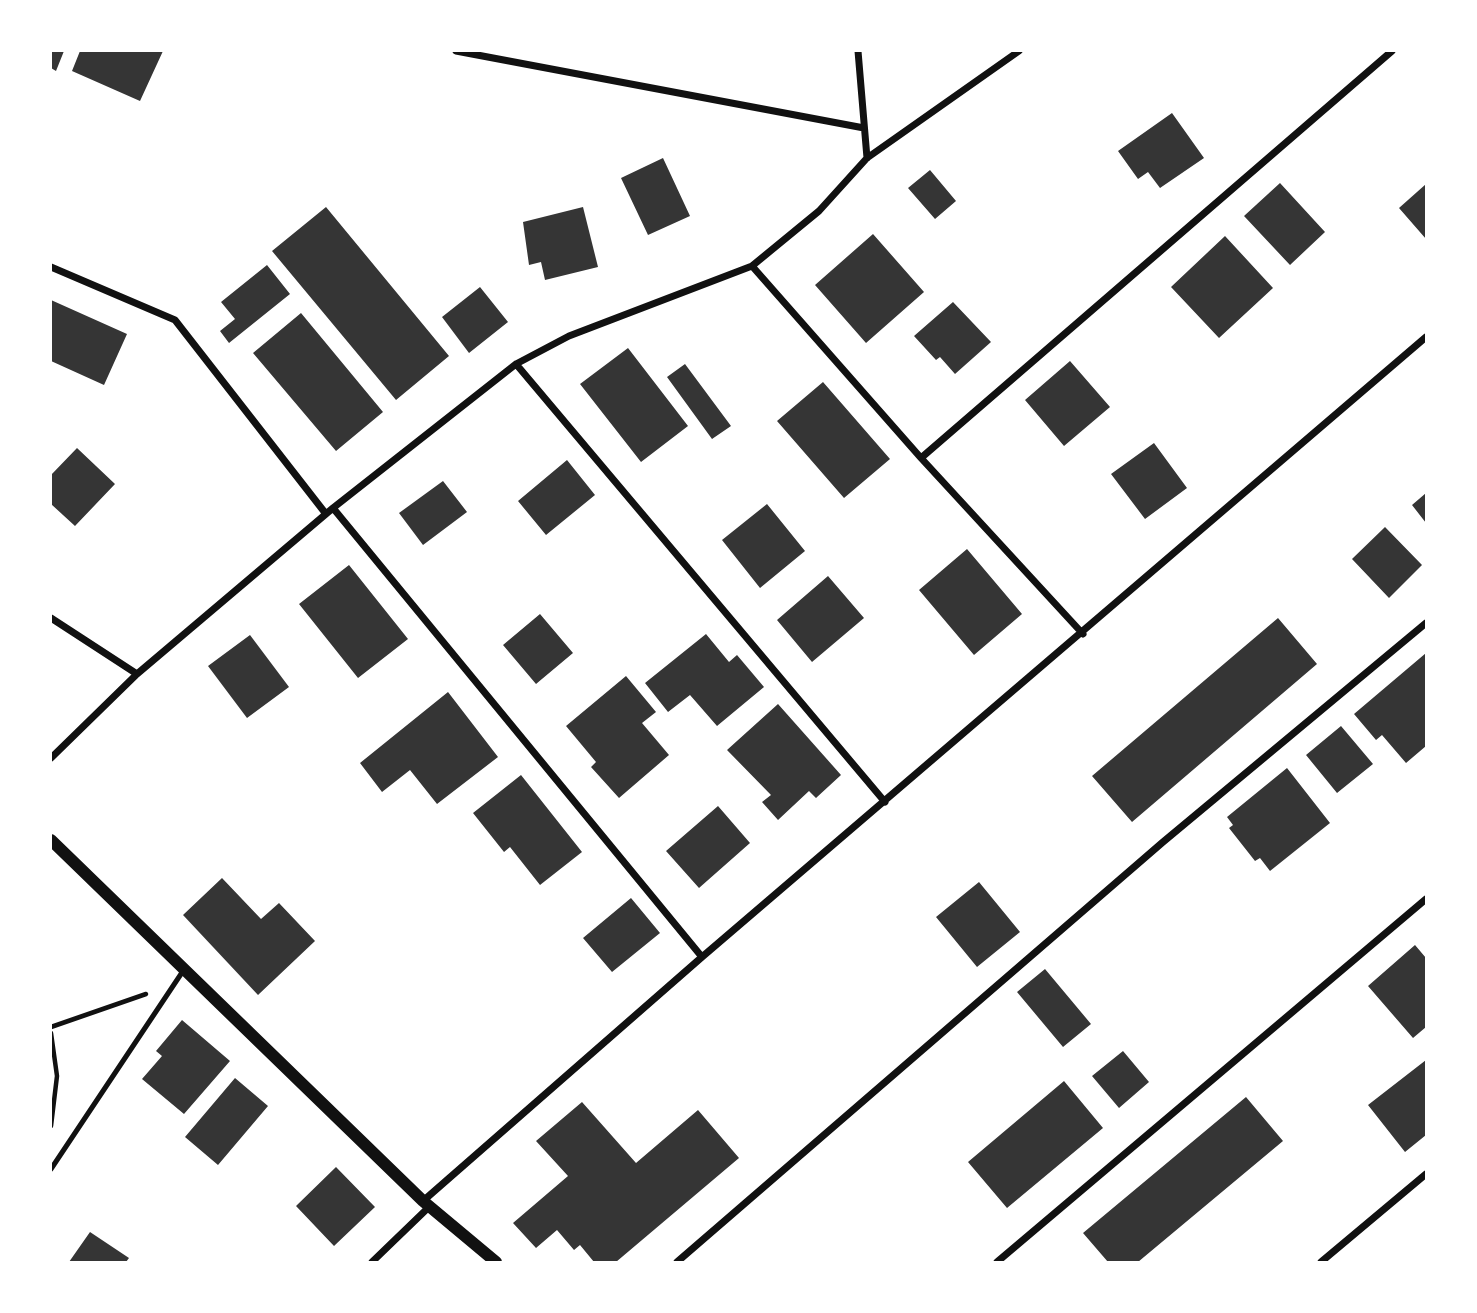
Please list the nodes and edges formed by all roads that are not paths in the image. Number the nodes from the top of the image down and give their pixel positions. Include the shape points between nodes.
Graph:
1 (456, 51) edge
2 (858, 51) edge
3 (1019, 51) edge
4 (1392, 51) edge
5 (864, 128) junction
6 (867, 158) junction
7 (752, 266) junction
8 (51, 267) edge
9 (1426, 337) edge
10 (516, 364) junction
11 (921, 458) junction
12 (333, 508) junction
13 (327, 514) junction
14 (51, 618) edge
15 (1426, 623) edge
16 (1083, 634) junction
17 (136, 674) junction
18 (51, 758) edge
19 (885, 802) junction
20 (51, 840) edge
21 (1426, 899) edge
22 (702, 957) junction
23 (184, 970) junction
24 (51, 1169) edge
25 (1426, 1174) edge
26 (426, 1204) junction
27 (372, 1262) edge
28 (496, 1262) edge
29 (677, 1262) edge
30 (997, 1262) edge
31 (1321, 1262) edge

1 - 5 street
2 - 5 street
3 - 6 street
4 - 11 street
5 - 6 street
6 - 7 street via 819,211
7 - 10 street via 569,336
7 - 11 street
8 - 13 street via 175,320
9 - 16 street
10 - 12 street
10 - 19 street
11 - 16 street
12 - 13 street
12 - 22 street
13 - 17 street
14 - 17 street
15 - 29 street via 1152,851
16 - 19 street
17 - 18 street
19 - 22 street
20 - 23 street
21 - 30 street
22 - 26 street
23 - 24 lane
23 - 26 street
25 - 31 street
26 - 27 street
26 - 28 street

